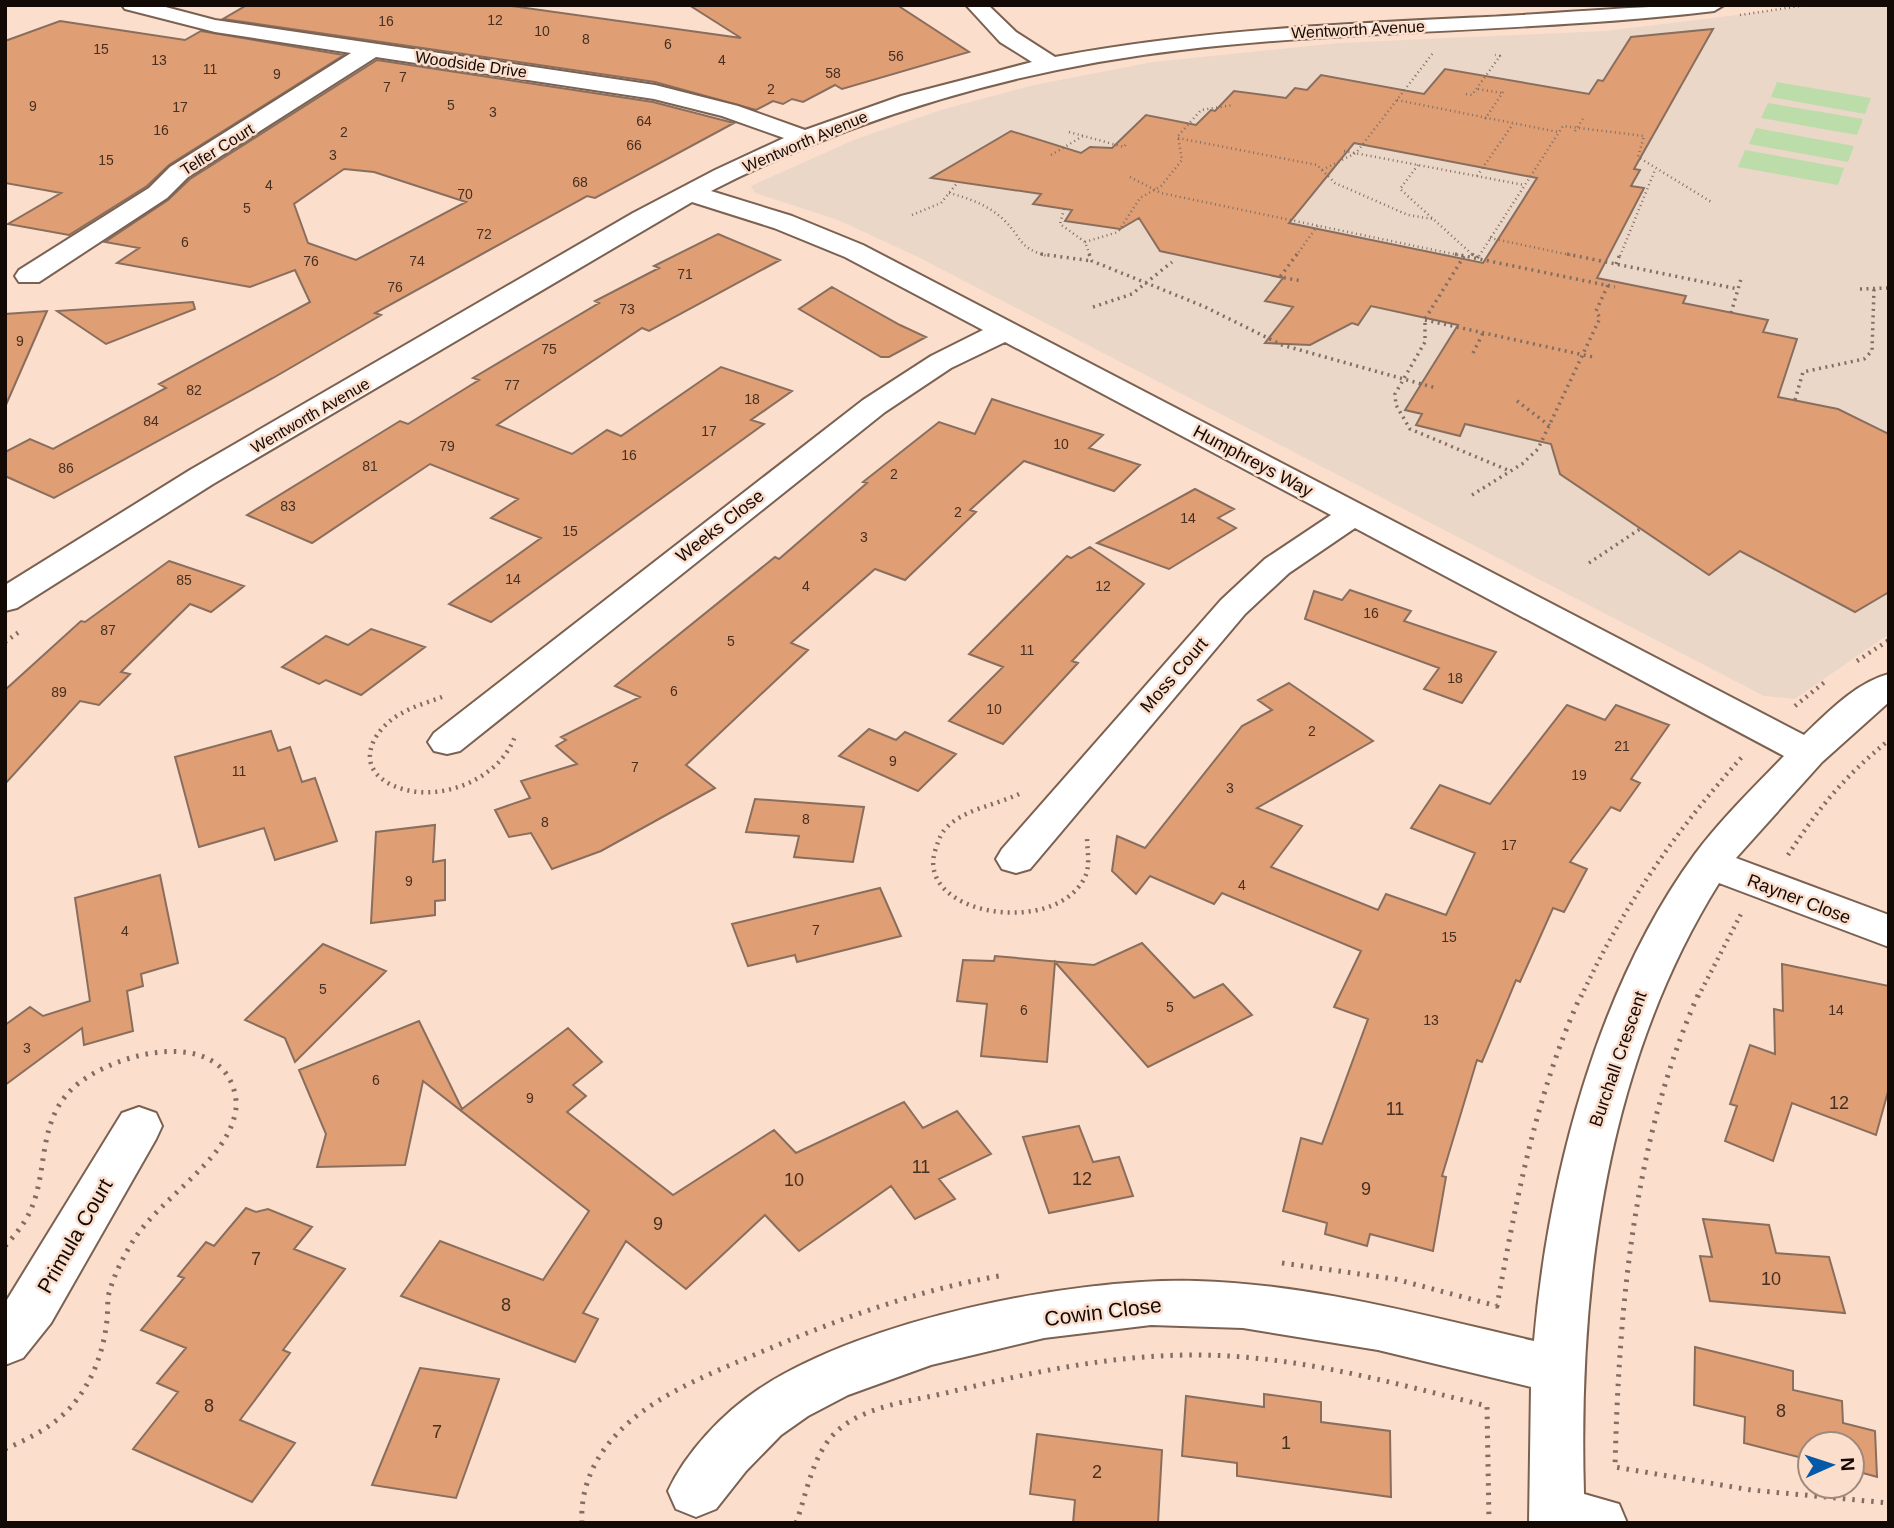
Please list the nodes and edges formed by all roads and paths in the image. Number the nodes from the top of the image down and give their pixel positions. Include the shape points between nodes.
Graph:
1 (132, 5) edge
2 (976, 5) edge
3 (1701, 6) edge
4 (373, 49) junction
5 (1434, 52) dead end
6 (1495, 55) dead end
7 (1051, 65) junction
8 (1478, 89) junction
9 (1466, 94) dead end
10 (1397, 100) junction
11 (1233, 105) dead end
12 (1584, 117) dead end
13 (1485, 119) junction
14 (1513, 124) junction
15 (1579, 125) junction
16 (1575, 131) dead end
17 (1069, 132) dead end
18 (1558, 132) junction
19 (1083, 136) junction
20 (806, 138) junction
21 (1178, 138) junction
22 (1126, 144) dead end
23 (1344, 151) dead end
24 (1356, 153) junction
25 (1051, 155) dead end
26 (1418, 165) junction
27 (1322, 170) junction
28 (1655, 170) junction
29 (1477, 176) junction
30 (1130, 177) dead end
31 (958, 182) dead end
32 (1524, 185) junction
33 (1151, 190) junction
34 (690, 193) junction
35 (949, 193) junction
36 (1212, 202) junction
37 (1713, 203) dead end
38 (1206, 208) dead end
39 (1064, 209) dead end
40 (912, 215) dead end
41 (1434, 219) junction
42 (1318, 225) junction
43 (1490, 238) junction
44 (1085, 242) junction
45 (1464, 256) junction
46 (1477, 258) junction
47 (1092, 261) junction
48 (1172, 262) dead end
49 (1616, 264) junction
50 (29, 276) dead end
51 (1741, 279) dead end
52 (1302, 281) dead end
53 (1147, 284) junction
54 (1608, 285) junction
55 (1615, 287) dead end
56 (1889, 288) edge
57 (1738, 289) junction
58 (1860, 289) dead end
59 (1874, 289) junction
60 (1093, 307) dead end
61 (1731, 313) dead end
62 (1425, 320) junction
63 (1006, 330) junction
64 (1483, 333) junction
65 (1472, 353) dead end
66 (1584, 355) junction
67 (1592, 357) dead end
68 (1403, 380) junction
69 (1436, 388) dead end
70 (1795, 400) dead end
71 (1517, 401) dead end
72 (1549, 426) junction
73 (1510, 471) junction
74 (1472, 495) dead end
75 (1354, 514) junction
76 (1640, 529) dead end
77 (1589, 563) dead end
78 (5, 601) edge
79 (1889, 684) edge
80 (1889, 740) edge
81 (447, 741) dead end
82 (1807, 752) junction
83 (1016, 859) dead end
84 (1786, 859) dead end
85 (1710, 864) junction
86 (1744, 908) dead end
87 (1889, 932) edge
88 (139, 1126) dead end
89 (5, 1342) edge
90 (1555, 1370) junction
91 (696, 1491) dead end
92 (1889, 1503) edge
93 (1571, 1520) edge
94 (796, 1523) edge
95 (1489, 1523) edge

1 - 4 street, Woodside Drive via 215,26
2 - 7 street via 1008,37
3 - 7 street, Wentworth Avenue via 1590,18 1272,33 1161,45
4 - 20 street, Woodside Drive via 655,92 730,111
4 - 50 street, Telfer Court via 179,172 158,193
5 - 10 path
6 - 8 path via 1500,56
7 - 20 street, Wentworth Avenue via 911,100
8 - 9 path
8 - 13 path via 1504,91
10 - 13 path via 1477,113
10 - 24 path
11 - 21 path via 1201,110
12 - 15 path
13 - 14 path
14 - 18 path
14 - 29 path
15 - 16 path
15 - 18 path via 1563,126
15 - 28 path via 1644,136 1638,157
17 - 19 path
18 - 32 path
19 - 22 path
19 - 25 path
20 - 34 street, Wentworth Avenue
21 - 27 path via 1317,165
21 - 33 path via 1181,163 1161,186
23 - 24 path
24 - 26 path
24 - 27 path
26 - 29 path
26 - 41 path via 1400,189
27 - 41 path via 1335,183 1359,194 1408,215
28 - 37 path
28 - 49 path
29 - 32 path
30 - 33 path
31 - 35 path
32 - 43 path
33 - 36 path
33 - 44 path via 1140,198 1118,232
34 - 63 street, Humphreys Way via 824,238
34 - 78 street, Wentworth Avenue via 283,430
35 - 40 path via 941,204
35 - 47 path via 979,203 1008,225 1015,238 1035,250 1059,259
36 - 38 path
36 - 42 path
39 - 44 path via 1060,224
41 - 46 path
42 - 45 path
42 - 52 path via 1280,277
43 - 46 path
43 - 49 path
44 - 47 path
45 - 46 path
45 - 62 path
46 - 54 path
47 - 53 path
48 - 53 path
49 - 57 path
51 - 57 path
53 - 60 path
53 - 68 path via 1282,345 1350,361
54 - 55 path
54 - 66 path
56 - 59 path
57 - 61 path
58 - 59 path
59 - 70 path via 1872,351 1864,359 1803,372
62 - 64 path
62 - 68 path via 1425,342
63 - 75 street, Humphreys Way
63 - 81 street, Weeks Close via 941,362 874,406
64 - 65 path
64 - 66 path
66 - 67 path
66 - 72 path
68 - 69 path
68 - 73 path via 1395,394 1396,405 1410,429
71 - 72 path
72 - 73 path via 1538,449
73 - 74 path
75 - 82 street, Humphreys Way
75 - 83 street, Moss Court via 1277,566 1240,600
76 - 77 path
79 - 82 street, Burchall Crescent
80 - 84 path via 1827,798
82 - 85 street, Burchall Crescent
85 - 87 street, Rayner Close
85 - 90 street, Burchall Crescent via 1648,975 1600,1102 1573,1220
86 - 92 path via 1700,990 1666,1080 1646,1162 1616,1377 1615,1467 1728,1487
88 - 89 street, Primula Court via 33,1307
90 - 91 street, Cowin Close via 1363,1323 1262,1309 1196,1303 1063,1315 992,1328 850,1368 788,1399 734,1443
90 - 93 street, Burchall Crescent
94 - 95 path via 821,1454 837,1431 863,1417 1019,1375 1111,1360 1202,1355 1375,1378 1488,1406

